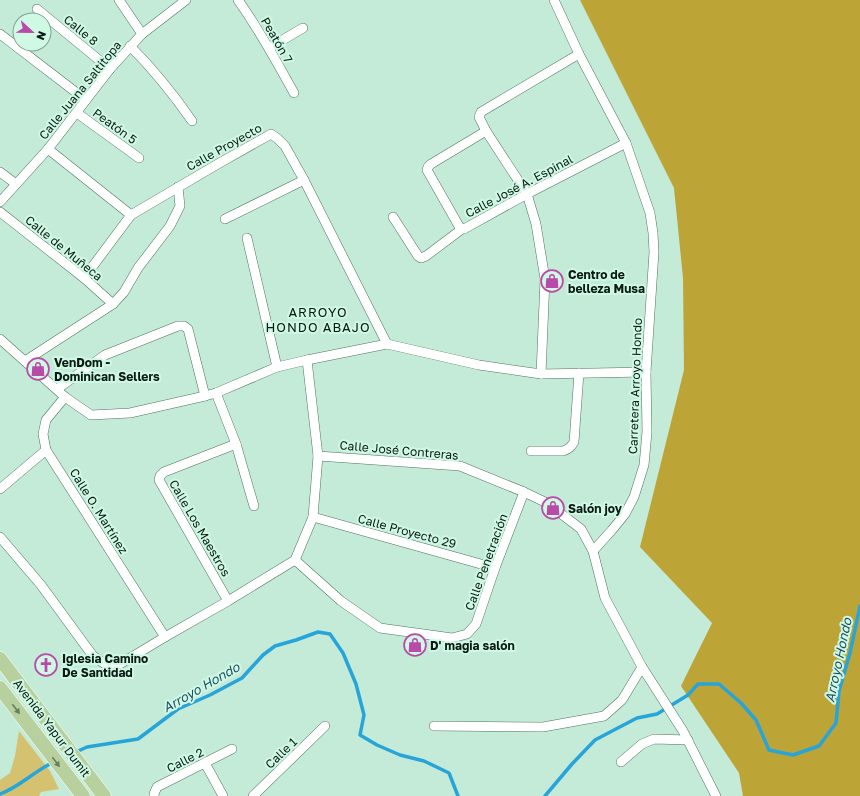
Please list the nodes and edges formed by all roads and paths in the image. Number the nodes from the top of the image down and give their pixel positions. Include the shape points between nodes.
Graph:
1 (119, 0) edge
2 (186, 0) edge
3 (238, 0) edge
4 (554, 0) edge
5 (37, 9) dead end
6 (303, 28) dead end
7 (0, 34) edge
8 (142, 34) junction
9 (130, 46) junction
10 (269, 48) junction
11 (579, 54) junction
12 (110, 69) junction
13 (294, 93) dead end
14 (86, 100) junction
15 (77, 113) junction
16 (192, 121) dead end
17 (486, 131) junction
18 (626, 143) junction
19 (48, 149) junction
20 (139, 158) dead end
21 (0, 172) edge
22 (304, 180) junction
23 (16, 184) junction
24 (178, 187) junction
25 (528, 194) junction
26 (0, 202) edge
27 (0, 212) edge
28 (131, 215) junction
29 (392, 217) dead end
30 (225, 219) dead end
31 (462, 229) junction
32 (247, 238) dead end
33 (84, 278) junction
34 (113, 304) junction
35 (0, 339) edge
36 (387, 344) junction
37 (307, 360) junction
38 (25, 361) junction
39 (277, 367) junction
40 (646, 372) junction
41 (579, 373) junction
42 (541, 374) junction
43 (57, 389) junction
44 (216, 393) junction
45 (205, 396) junction
46 (65, 397) junction
47 (236, 444) junction
48 (46, 450) junction
49 (531, 451) dead end
50 (318, 456) junction
51 (0, 489) edge
52 (524, 492) junction
53 (254, 506) dead end
54 (313, 517) junction
55 (0, 537) edge
56 (594, 551) junction
57 (296, 560) junction
58 (495, 568) junction
59 (228, 601) junction
60 (165, 637) junction
61 (0, 659) edge
62 (642, 667) junction
63 (0, 688) edge
64 (325, 726) dead end
65 (434, 726) dead end
66 (688, 740) junction
67 (232, 749) dead end
68 (621, 762) dead end
69 (205, 763) junction
70 (83, 796) edge
71 (104, 796) edge
72 (154, 796) edge
73 (223, 796) edge
74 (252, 796) edge
75 (716, 796) edge

1 - 8 street
2 - 8 street, Calle Juana Saltitopa
3 - 10 street, Peatón 7
4 - 11 street, Carretera Arroyo Hondo
5 - 12 street, Calle 8
6 - 10 street
7 - 14 street
8 - 9 street, Calle Juana Saltitopa
9 - 12 street, Calle Juana Saltitopa
9 - 16 street via 180,103
10 - 13 street, Peatón 7
11 - 17 street via 481,112 479,117
11 - 18 street, Carretera Arroyo Hondo
12 - 14 street, Calle Juana Saltitopa
14 - 15 street, Calle Juana Saltitopa
15 - 19 street, Calle Juana Saltitopa
15 - 20 street, Peatón 5
17 - 25 street
17 - 31 street, Calle José A. Espinal via 431,164 427,170
18 - 25 street, Calle José A. Espinal
18 - 40 street, Carretera Arroyo Hondo via 650,213 653,233
19 - 23 street, Calle Juana Saltitopa
19 - 28 street
21 - 23 street
22 - 24 street, Calle Proyecto via 285,146 271,134
22 - 30 street
22 - 36 street, Calle Proyecto
23 - 26 street, Calle Juana Saltitopa
24 - 28 street, Calle Proyecto
24 - 34 street via 180,206 170,226
25 - 31 street, Calle José A. Espinal
25 - 42 street via 545,279
27 - 33 street, Calle de Muñeca
28 - 33 street, Calle Proyecto
29 - 31 street via 421,258
32 - 39 street
33 - 34 street, Calle de Muñeca
34 - 38 street
35 - 38 street
36 - 37 street
36 - 42 street via 479,365
37 - 39 street
37 - 50 street
38 - 43 street
39 - 44 street
40 - 41 street
40 - 56 street, Carretera Arroyo Hondo via 647,432 644,465 634,497 625,514
41 - 42 street
41 - 49 street via 572,447 563,450
43 - 45 street via 105,355 178,326 184,326 188,329
43 - 46 street
44 - 45 street
44 - 47 street
45 - 46 street via 130,413 91,415
46 - 48 street, Calle O. Martínez via 46,420 43,434
47 - 53 street
47 - 59 street, Calle Los Maestros via 164,472 159,480
48 - 51 street
48 - 60 street, Calle O. Martínez
50 - 52 street, Calle José Contreras via 460,466
50 - 54 street
52 - 56 street, Calle José Contreras via 547,503 580,529
52 - 58 street, Calle Penetración
54 - 57 street
54 - 58 street, Calle Proyecto 29
55 - 60 street via 93,656 105,664 120,664
56 - 62 street via 605,598
57 - 58 street, Calle Penetración via 341,601 380,628 452,638 467,634 476,624
57 - 59 street
59 - 60 street
61 - 71 main road, Avenida Yapur Dumit
62 - 65 street via 622,700 604,716 543,727
62 - 66 street
63 -> 70 main road, Avenida Yapur Dumit
64 - 74 street, Calle 1
66 - 68 street via 654,738 642,744
66 - 75 street
67 - 69 street, Calle 2
69 - 72 street, Calle 2 via 157,787
69 - 73 street

